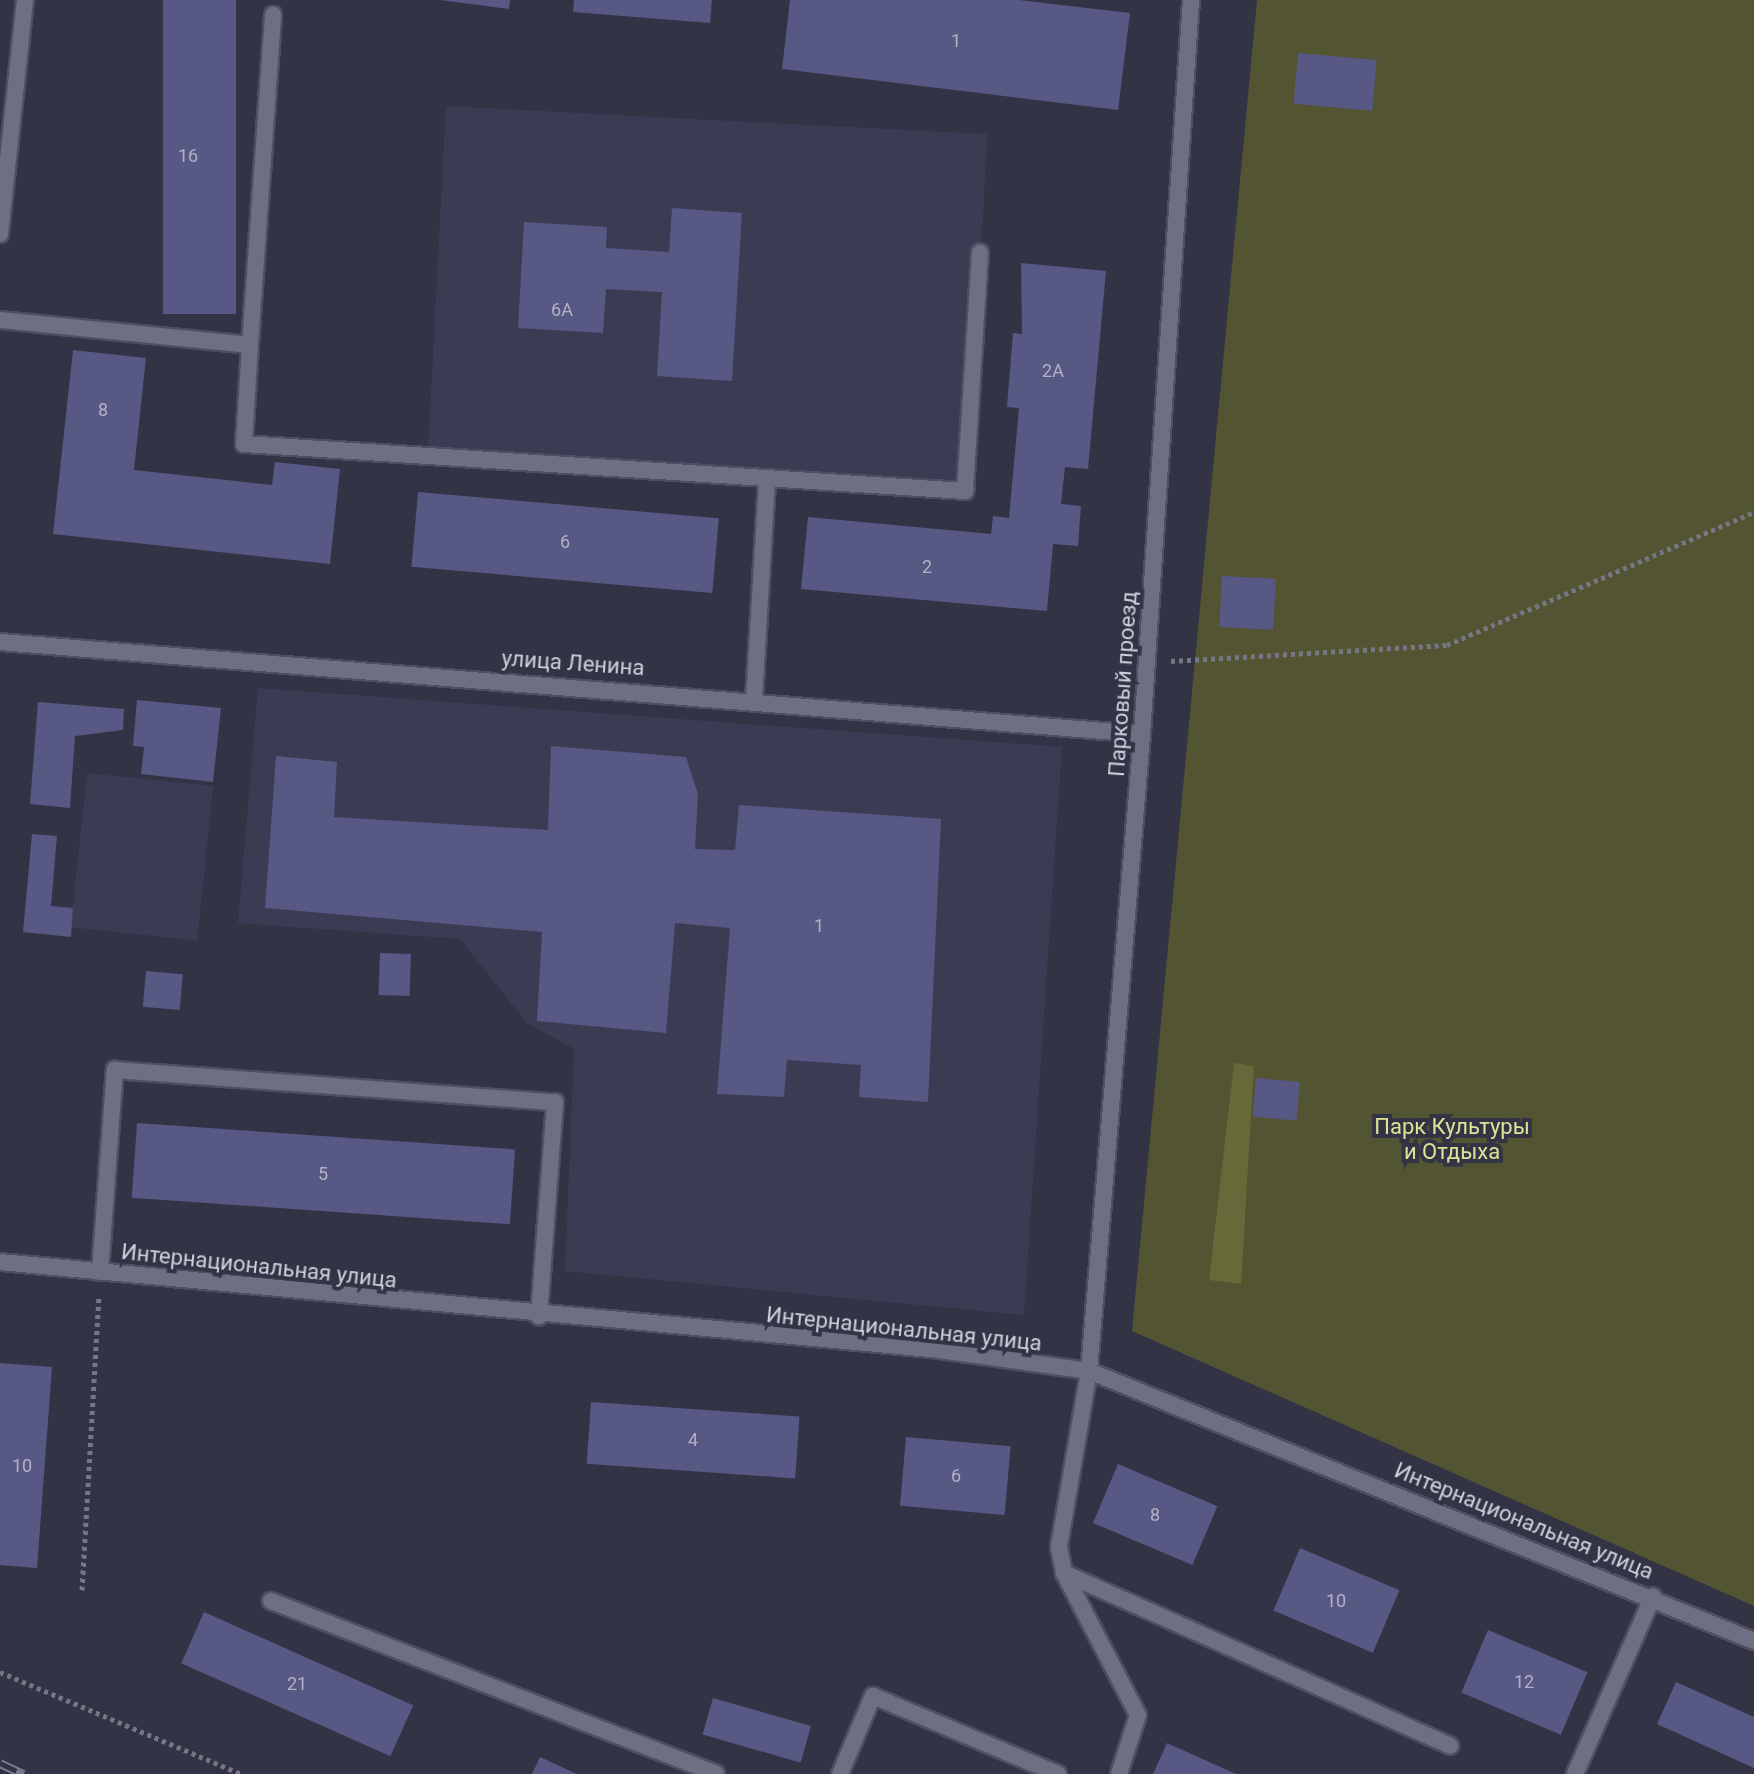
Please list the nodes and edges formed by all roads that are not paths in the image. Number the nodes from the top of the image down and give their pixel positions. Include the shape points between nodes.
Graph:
1 (25, 0) edge
2 (1191, 0) edge
3 (273, 15) dead end
4 (0, 234) edge
5 (980, 252) dead end
6 (0, 320) edge
7 (250, 345) junction
8 (767, 478) junction
9 (0, 642) edge
10 (754, 699) junction
11 (1142, 734) junction
12 (0, 1262) edge
13 (100, 1272) junction
14 (539, 1316) junction
15 (1089, 1371) junction
16 (1064, 1573) junction
17 (1653, 1596) junction
18 (271, 1601) dead end
19 (1754, 1641) edge
20 (1450, 1746) dead end
21 (716, 1774) edge
22 (840, 1774) edge
23 (1058, 1774) edge
24 (1119, 1774) edge
25 (1575, 1774) edge

1 - 4 street
2 - 11 street, Парковый проезд
3 - 7 street
5 - 8 street via 965,491
6 - 7 street
7 - 8 street via 244,444
8 - 10 street
9 - 10 street, улица Ленина
10 - 11 street, улица Ленина
11 - 15 street, Парковый проезд
12 - 13 street, Интернациональная улица
13 - 14 street, Интернациональная улица
13 - 14 street via 115,1070 555,1102
14 - 15 street, Интернациональная улица via 931,1349
15 - 16 street, Парковый проезд via 1059,1547
15 - 17 street, Интернациональная улица
16 - 20 street
16 - 24 street via 1138,1715
17 - 19 street, Интернациональная улица
17 - 25 street
18 - 21 street
22 - 23 street via 873,1696

